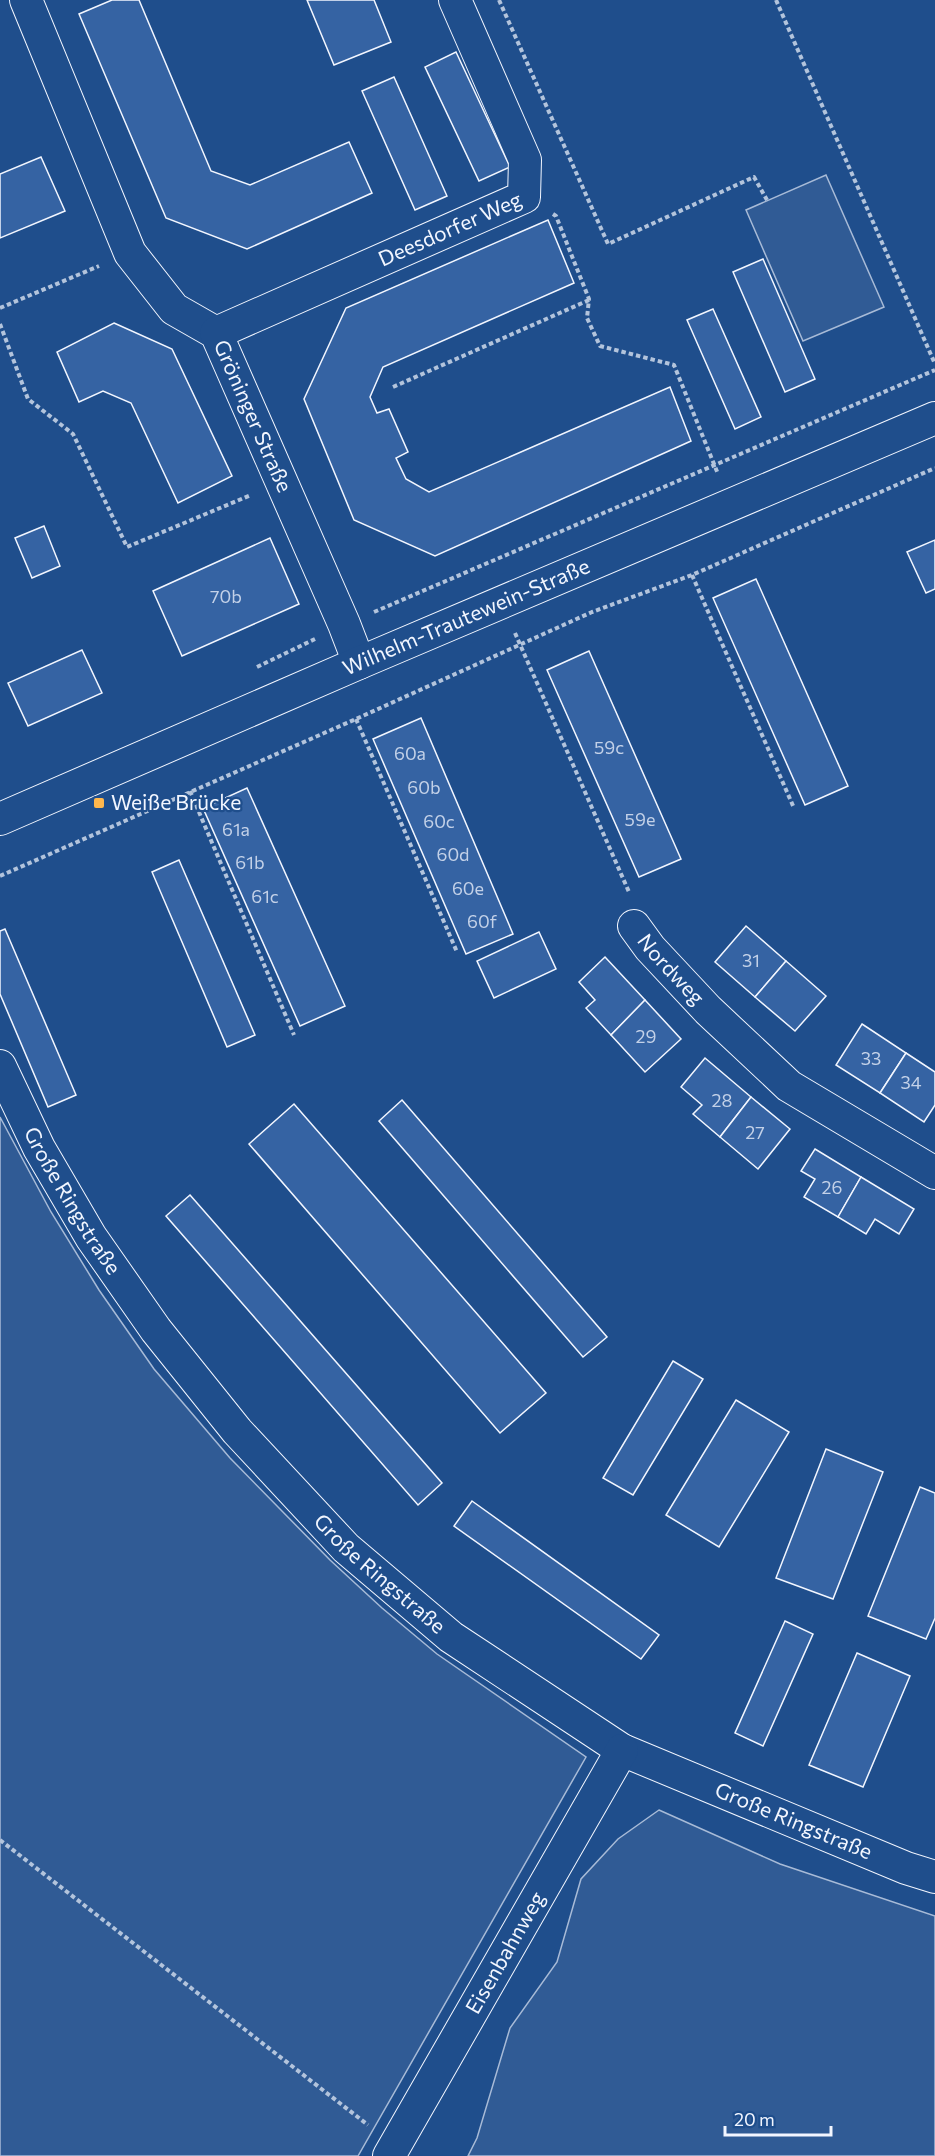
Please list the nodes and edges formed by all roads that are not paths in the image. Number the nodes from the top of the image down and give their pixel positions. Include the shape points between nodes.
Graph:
1 (26, 0) edge
2 (455, 0) edge
3 (216, 333) junction
4 (935, 418) edge
5 (359, 663) junction
6 (0, 819) edge
7 (634, 926) road end
8 (0, 1066) edge
9 (935, 1173) edge
10 (622, 1750) junction
11 (935, 1877) edge
12 (392, 2151) edge

1 - 3 street, Gröninger Straße via 130,253 174,309
2 - 3 street, Deesdorfer Weg via 525,160 524,197
3 - 5 street, Gröninger Straße
4 - 5 street, Wilhelm-Trautewein-Straße
5 - 6 street, Wilhelm-Trautewein-Straße
7 - 9 street, Nordweg via 708,1010 789,1086
8 - 10 street, Große Ringstraße via 39,1148 91,1237 156,1330 237,1431 346,1548 451,1637
10 - 11 street, Große Ringstraße
10 - 12 street, Eisenbahnweg

